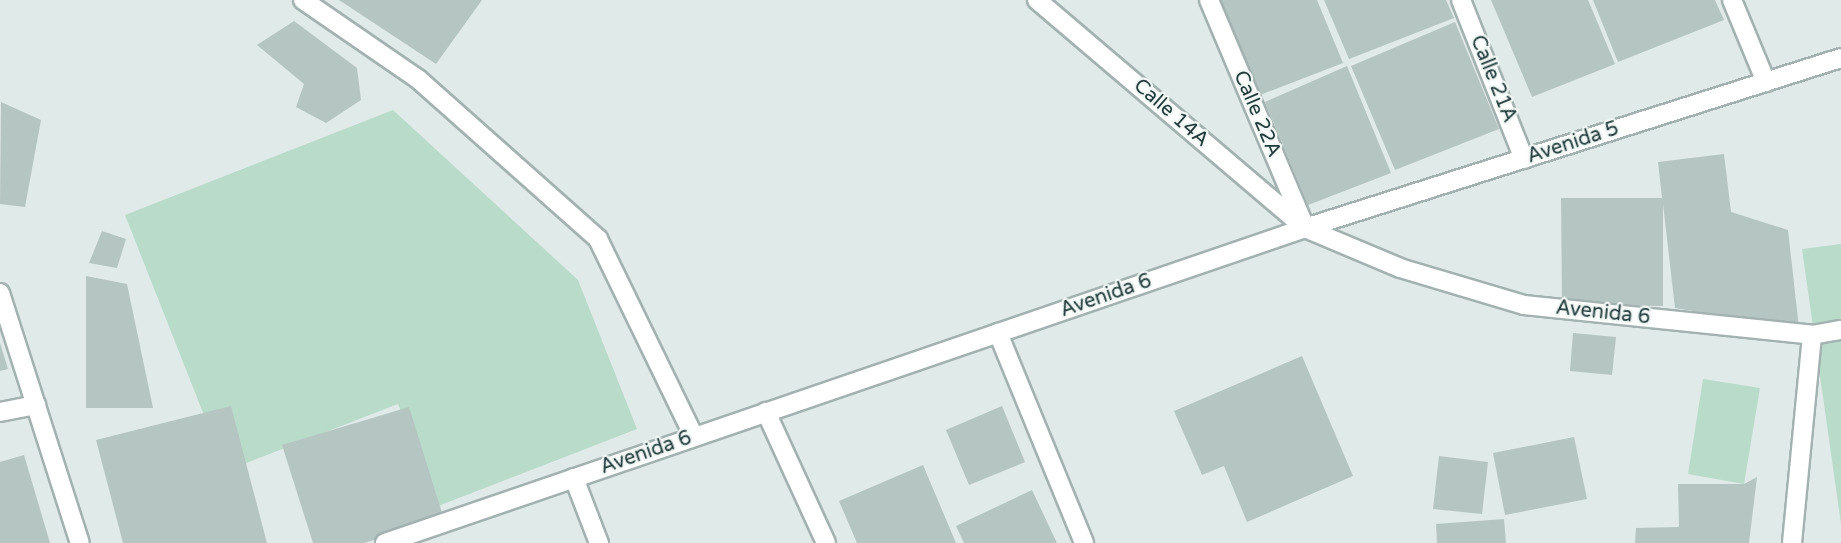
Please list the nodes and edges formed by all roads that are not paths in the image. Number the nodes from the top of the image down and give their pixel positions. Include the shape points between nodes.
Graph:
1 (303, 0) edge
2 (1037, 0) edge
3 (1209, 0) edge
4 (1461, 0) edge
5 (1732, 0) edge
6 (1841, 58) edge
7 (1766, 82) junction
8 (1524, 159) junction
9 (1305, 228) junction
10 (0, 293) edge
11 (1841, 330) edge
12 (998, 333) junction
13 (1812, 335) junction
14 (36, 405) junction
15 (0, 412) edge
16 (766, 412) junction
17 (694, 437) junction
18 (574, 478) junction
19 (80, 543) edge
20 (385, 543) edge
21 (599, 543) edge
22 (826, 543) edge
23 (1084, 543) edge
24 (1792, 543) edge

1 - 17 street via 418,79 598,239
2 - 9 street, Calle 14A
3 - 9 street, Calle 22A
4 - 8 street, Calle 21A
5 - 7 street
6 - 7 street, Avenida 5
7 - 8 street, Avenida 5
8 - 9 street, Avenida 5
9 - 12 street, Avenida 6
9 - 13 street, Avenida 6 via 1401,268 1524,306
10 - 14 street
11 - 13 street, Avenida 6
12 - 16 street, Avenida 6
12 - 23 street
13 - 24 street
14 - 15 street
14 - 19 street
16 - 17 street, Avenida 6
16 - 22 street
17 - 18 street, Avenida 6
18 - 20 street, Avenida 6
18 - 21 street

